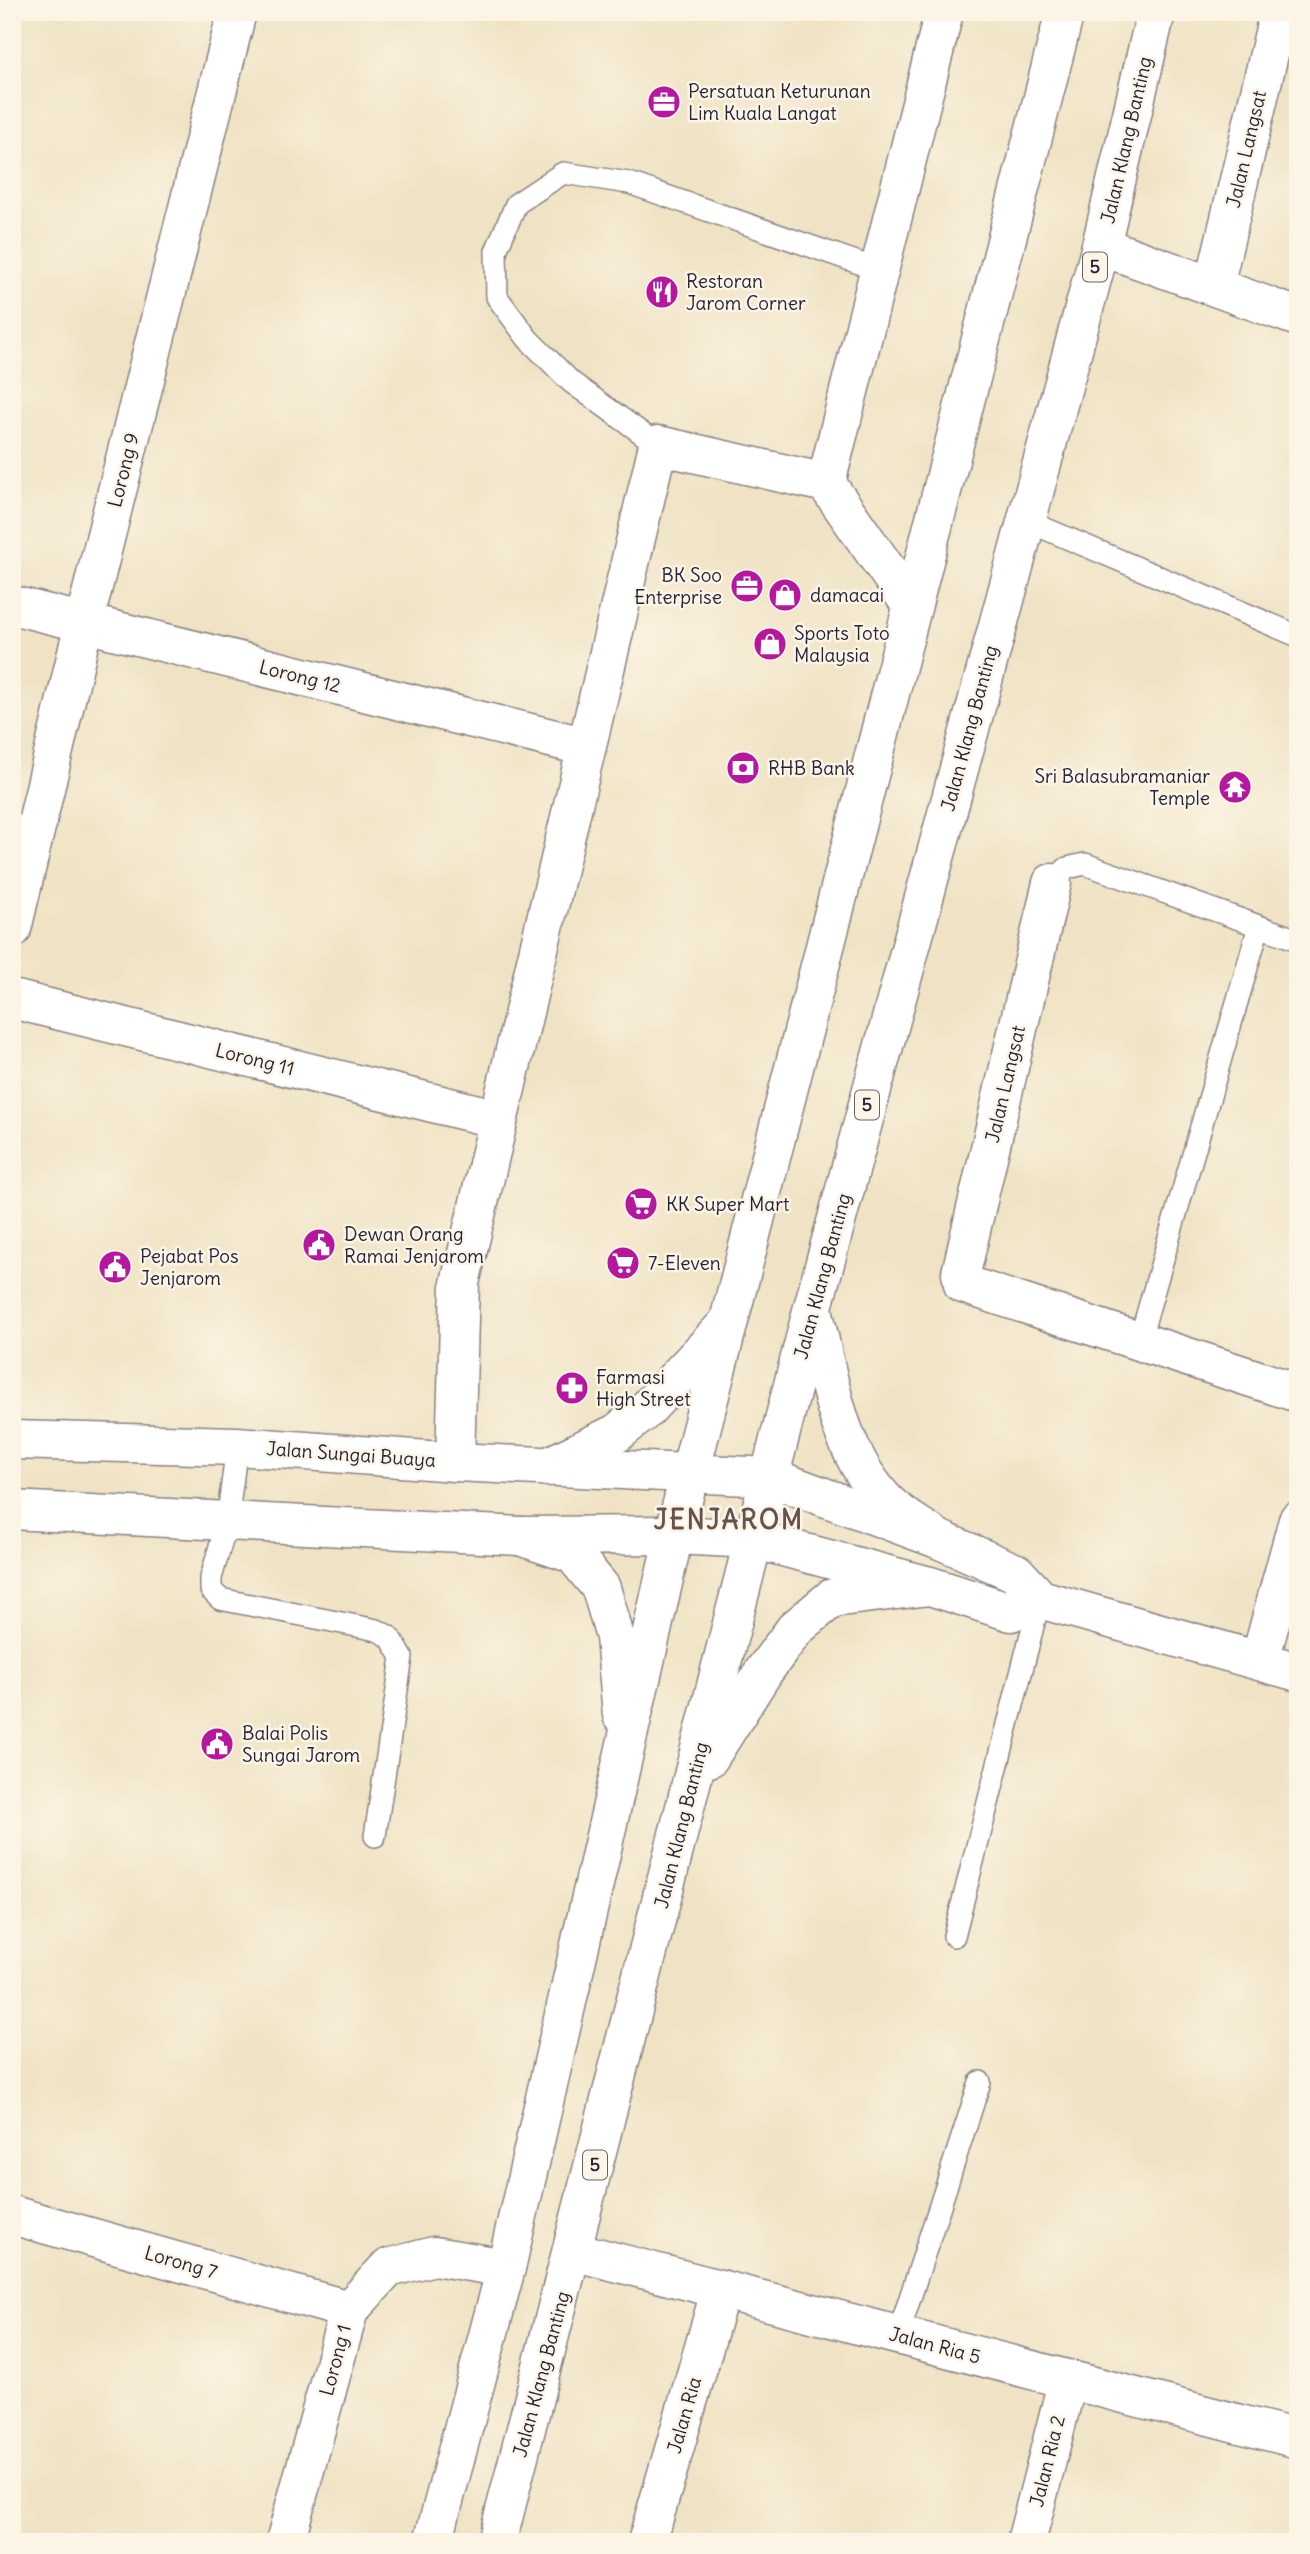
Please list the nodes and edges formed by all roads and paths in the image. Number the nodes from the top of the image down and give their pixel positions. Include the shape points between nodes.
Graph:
1 (237, 12) edge
2 (944, 12) edge
3 (1065, 12) edge
4 (1156, 12) edge
5 (1279, 12) edge
6 (1101, 246) junction
7 (879, 270) junction
8 (1214, 286) junction
9 (1298, 317) edge
10 (658, 445) junction
11 (826, 483) junction
12 (1027, 521) junction
13 (12, 605) edge
14 (912, 606) junction
15 (84, 623) junction
16 (1298, 636) edge
17 (587, 747) junction
18 (1052, 883) joint
19 (1259, 926) junction
20 (12, 929) edge
21 (1298, 940) edge
22 (12, 999) edge
23 (498, 1119) junction
24 (813, 1307) junction
25 (729, 1322) junction
26 (1139, 1342) junction
27 (1298, 1393) edge
28 (12, 1440) edge
29 (237, 1446) junction
30 (455, 1462) junction
31 (547, 1467) junction
32 (690, 1474) junction
33 (770, 1477) junction
34 (12, 1510) edge
35 (1298, 1520) edge
36 (226, 1522) junction
37 (674, 1535) junction
38 (520, 1536) junction
39 (753, 1539) junction
40 (938, 1539) junction
41 (930, 1586) junction
42 (1040, 1599) junction
43 (1260, 1660) junction
44 (1298, 1672) edge
45 (626, 1749) junction
46 (691, 1787) junction
47 (375, 1836) dead end
48 (954, 1936) dead end
49 (980, 2082) dead end
50 (12, 2215) edge
51 (573, 2251) junction
52 (506, 2268) junction
53 (721, 2289) junction
54 (349, 2309) junction
55 (898, 2335) junction
56 (1068, 2379) junction
57 (1298, 2439) edge
58 (285, 2542) edge
59 (433, 2542) edge
60 (497, 2542) edge
61 (646, 2542) edge
62 (1026, 2542) edge

1 - 15 main road, Lorong 9
2 - 7 main road
3 - 14 main road
4 - 6 main road, Jalan Klang Banting / 5
5 - 8 main road, Jalan Langsat
6 - 8 main road
6 - 12 main road, Jalan Klang Banting / 5
7 - 10 lane via 629,183 564,173 516,204 496,251 497,297 528,339 571,382
7 - 11 main road
8 - 9 main road
10 - 11 main road
10 - 17 main road
11 - 14 main road
12 - 16 lane
12 - 24 main road, Jalan Klang Banting / 5
13 - 15 main road, Lorong 12
14 - 25 main road
15 - 17 main road, Lorong 12
15 - 20 main road, Lorong 9
17 - 23 main road
18 - 19 lane via 1067,867 1085,864
18 - 26 main road, Jalan Langsat via 961,1273 963,1284
19 - 21 lane
19 - 26 lane
22 - 23 main road, Lorong 11
23 - 30 main road via 460,1283
24 - 33 main road, Jalan Klang Banting / 5
24 - 40 main road via 834,1401 859,1465 883,1499
25 - 31 main road via 646,1410 617,1433
25 - 32 main road
26 - 27 main road
28 - 29 main road, Jalan Sungai Buaya
29 - 30 main road, Jalan Sungai Buaya
29 - 36 lane
30 - 31 main road, Jalan Sungai Buaya
31 - 32 main road, Jalan Sungai Buaya
32 - 33 main road, Jalan Sungai Buaya
32 - 37 main road
33 - 39 main road, Jalan Klang Banting / 5
33 - 40 main road, Jalan Sungai Buaya
34 - 36 main road
35 - 43 main road
36 - 38 main road
36 - 47 lane via 211,1578 211,1590 220,1600 377,1630 390,1637 402,1657
37 - 38 main road
37 - 39 main road
37 - 45 main road
38 - 45 main road via 573,1554 601,1588 615,1637
39 - 41 main road
39 - 46 main road, Jalan Klang Banting / 5
40 - 42 main road via 1016,1573
41 - 42 main road via 1011,1612
41 - 46 main road via 832,1598 794,1629
42 - 43 main road
42 - 48 lane
43 - 44 main road
45 - 52 main road
46 - 51 main road, Jalan Klang Banting / 5
49 - 55 lane
50 - 54 main road, Lorong 7
51 - 53 main road, Jalan Ria 5
51 - 60 main road, Jalan Klang Banting / 5
52 - 54 main road, Lorong 1 via 435,2256 388,2268
52 - 59 main road
53 - 55 main road, Jalan Ria 5
53 - 61 main road, Jalan Ria
54 - 58 main road, Lorong 1
55 - 56 main road, Jalan Ria 5
56 - 57 main road, Jalan Ria 5
56 - 62 main road, Jalan Ria 2

